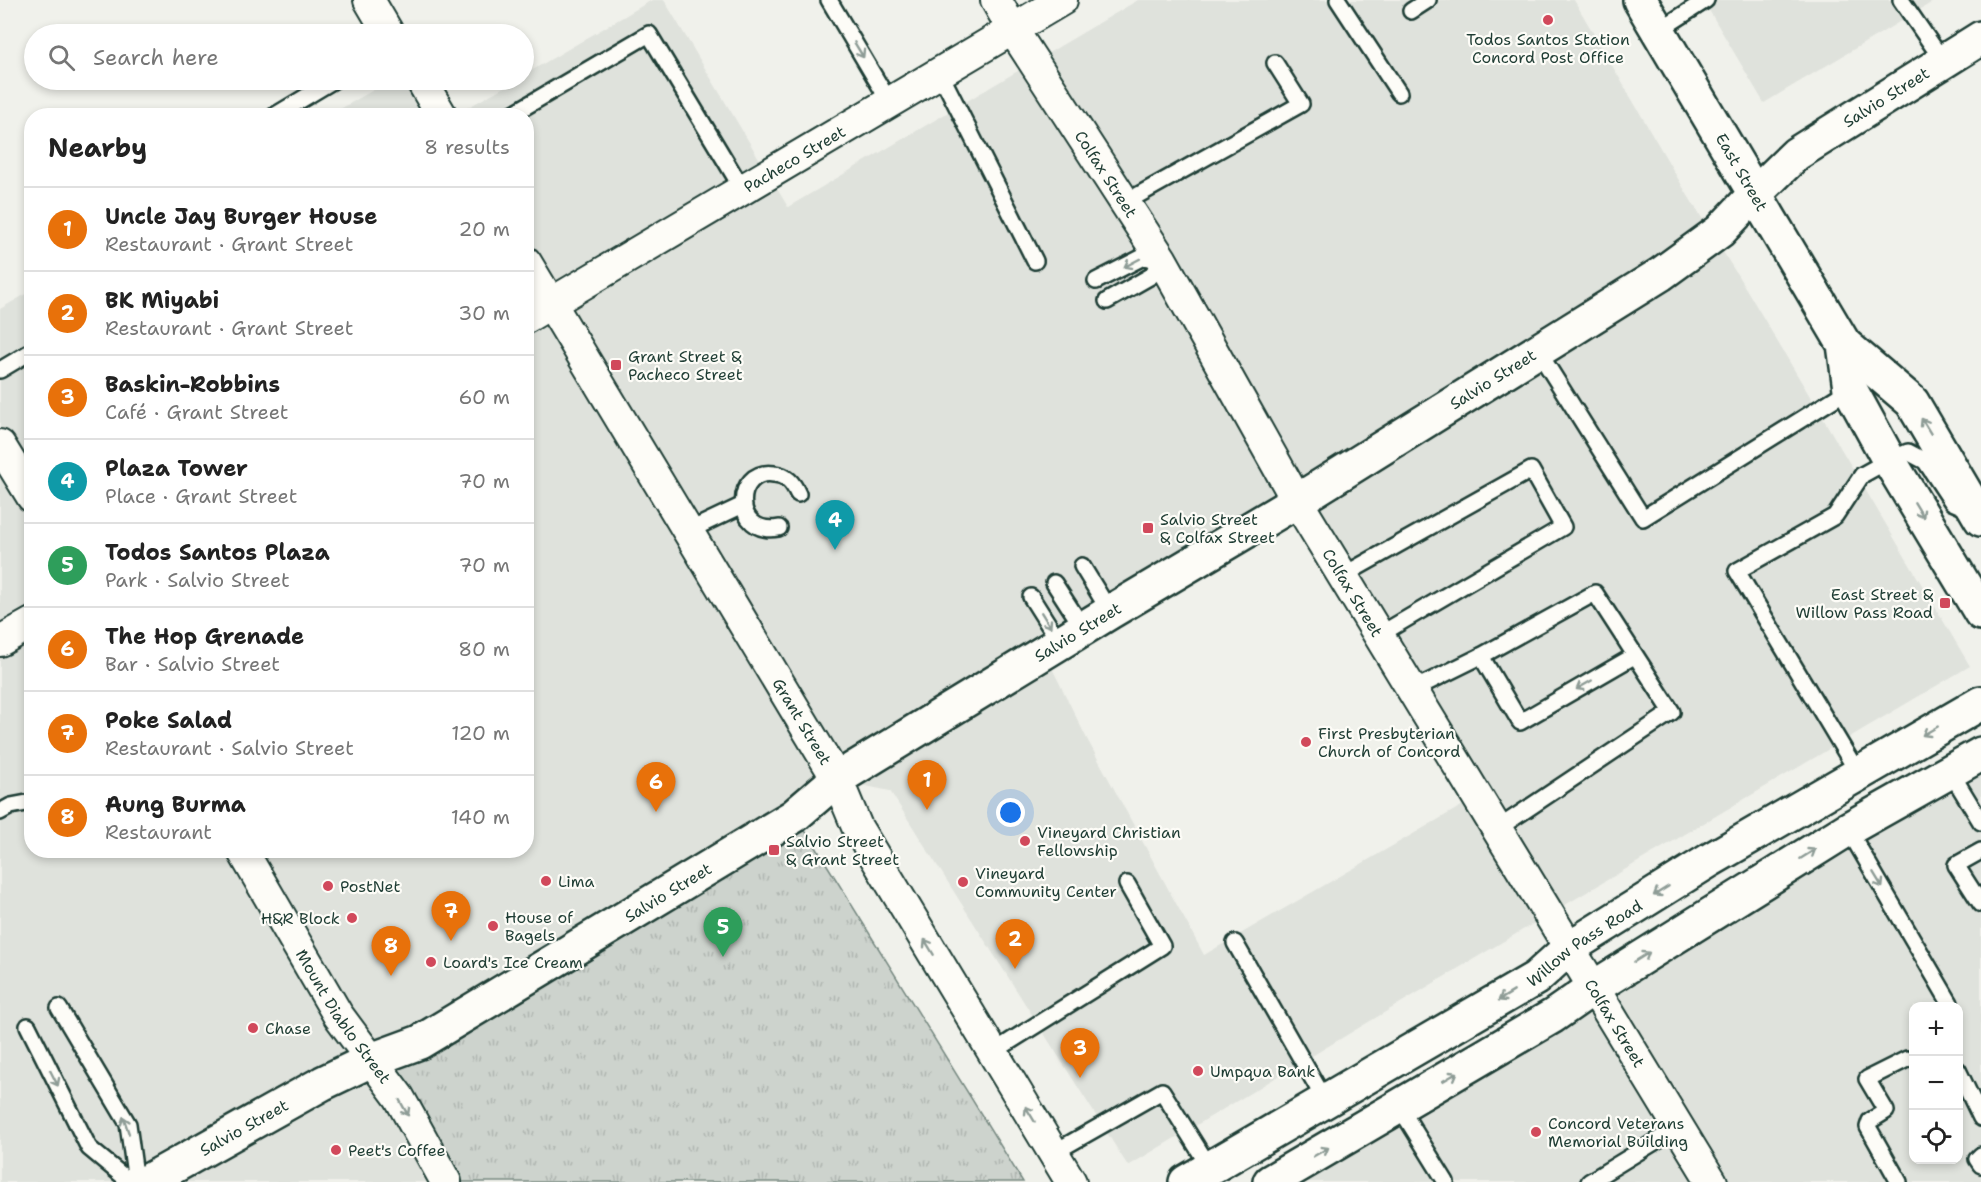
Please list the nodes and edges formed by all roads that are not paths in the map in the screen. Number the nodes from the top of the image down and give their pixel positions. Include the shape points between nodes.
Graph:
1 (369, 0) edge
2 (829, 0) edge
3 (996, 0) edge
4 (1062, 0) edge
5 (1338, 0) edge
6 (1428, 0) edge
7 (1640, 0) edge
8 (1706, 0) edge
9 (1901, 0) edge
10 (1411, 11) dead end
11 (383, 24) edge
12 (1013, 30) junction
13 (1658, 31) junction
14 (1981, 38) edge
15 (1942, 61) junction
16 (1275, 63) dead end
17 (940, 73) junction
18 (317, 90) edge
19 (427, 90) edge
20 (1399, 93) dead end
21 (890, 102) junction
22 (287, 108) edge
23 (437, 108) edge
24 (522, 108) edge
25 (743, 190) junction
26 (1755, 194) junction
27 (1124, 203) junction
28 (1035, 261) dead end
29 (1162, 261) junction
30 (1096, 281) dead end
31 (534, 292) edge
32 (1107, 301) dead end
33 (539, 311) edge
34 (1844, 344) junction
35 (1538, 351) junction
36 (24, 356) edge
37 (0, 370) edge
38 (1850, 389) junction
39 (0, 446) edge
40 (1889, 460) junction
41 (24, 484) edge
42 (798, 494) dead end
43 (1297, 501) junction
44 (743, 504) junction
45 (1979, 516) edge
46 (779, 528) dead end
47 (688, 531) junction
48 (1082, 566) dead end
49 (1342, 576) junction
50 (1054, 583) dead end
51 (1031, 597) dead end
52 (1981, 613) edge
53 (24, 627) edge
54 (1084, 628) junction
55 (1379, 635) junction
56 (0, 641) edge
57 (1481, 656) junction
58 (1634, 656) junction
59 (1412, 690) junction
60 (1981, 703) edge
61 (1981, 754) edge
62 (1950, 771) junction
63 (1858, 773) junction
64 (837, 780) junction
65 (24, 804) edge
66 (0, 812) edge
67 (1981, 822) edge
68 (1497, 829) junction
69 (1848, 829) junction
70 (1981, 851) edge
71 (247, 858) edge
72 (1127, 884) dead end
73 (1981, 904) edge
74 (1235, 943) dead end
75 (1569, 948) junction
76 (1593, 988) junction
77 (1948, 1002) edge
78 (59, 1008) dead end
79 (28, 1026) dead end
80 (993, 1052) junction
81 (1907, 1059) dead end
82 (371, 1060) junction
83 (1963, 1079) edge
84 (1326, 1102) junction
85 (1399, 1106) junction
86 (1981, 1118) edge
87 (1679, 1127) junction
88 (1053, 1153) junction
89 (1981, 1155) edge
90 (1981, 1165) edge
91 (1198, 1175) edge
92 (130, 1182) edge
93 (136, 1182) edge
94 (146, 1182) edge
95 (446, 1182) edge
96 (1071, 1182) edge
97 (1270, 1182) edge
98 (1446, 1182) edge
99 (1589, 1182) edge
100 (1712, 1182) edge
101 (1899, 1182) edge

1 - 11 street
2 -> 21 lane
3 - 12 street, Colfax Street
4 - 12 street, Pacheco Street
5 - 20 lane
6 - 10 lane
7 - 13 main road, East Street
8 - 13 lane
9 - 15 lane
12 - 17 street, Pacheco Street
12 - 27 street, Colfax Street
13 - 26 main road, East Street
14 - 15 main road, Salvio Street
15 - 26 main road, Salvio Street via 1796,154
16 - 27 lane via 1301,104
17 - 21 street, Pacheco Street
17 - 28 lane
18 - 22 lane
19 - 23 street
21 - 25 street, Pacheco Street
24 - 25 lane via 649,34
25 - 33 street, Pacheco Street
26 - 34 main road, East Street
26 - 35 main road, Salvio Street via 1720,231 1661,274
27 - 29 street, Colfax Street
29 -> 30 lane via 1143,257
29 - 32 lane via 1151,276
29 - 43 street, Colfax Street
31 - 33 street, Grant Street
33 - 47 street, Grant Street
34 - 38 main road, East Street
45 -> 34 main road, East Street via 1912,402
35 - 38 lane via 1643,518
35 - 43 main road, Salvio Street
36 - 37 lane
38 - 40 main road, East Street
39 - 41 street
40 - 45 lane via 1908,452 1925,462 1952,502
40 -> 52 main road, East Street
40 - 63 lane via 1862,475 1834,516 1737,571
42 - 44 lane via 788,479 770,473 753,479 743,495
43 - 49 street, Colfax Street
43 - 54 main road, Salvio Street
44 - 46 lane via 755,524
44 - 47 lane
47 - 64 street, Grant Street
48 - 54 lane
49 - 55 street, Colfax Street
49 - 55 lane via 1531,470 1563,526
50 - 54 lane
51 -> 54 lane
53 - 56 street
54 - 64 main road, Salvio Street
55 - 59 street, Colfax Street
57 - 58 lane via 1595,593
58 -> 57 lane via 1520,722
57 - 59 lane
58 - 68 lane via 1672,712
59 - 68 street, Colfax Street
60 -> 63 main road, Willow Pass Road
61 - 62 main road
62 - 67 lane
62 - 69 main road
63 -> 75 main road, Willow Pass Road
80 -> 64 street, Grant Street via 857,827
64 - 82 main road, Salvio Street via 794,816 429,1037
65 - 66 lane
68 - 75 street, Colfax Street
76 -> 69 main road
69 -> 77 lane
70 - 73 lane via 1956,864
71 - 82 street, Mount Diablo Street via 338,1015
72 - 80 lane via 1162,946
74 - 84 lane
75 - 76 street, Colfax Street
75 -> 84 main road, Willow Pass Road via 1536,978
85 -> 76 main road via 1553,1016
76 - 87 street, Colfax Street
93 -> 78 lane via 128,1124
79 -> 92 lane via 90,1148
88 -> 80 street, Grant Street
81 - 101 lane via 1867,1079 1887,1111 1870,1121 1868,1127
82 - 94 main road, Salvio Street
82 -> 95 street, Mount Diablo Street via 399,1097
83 - 86 lane
84 - 91 main road, Willow Pass Road
97 -> 85 main road
85 - 98 lane
87 - 99 lane
87 - 100 street, Colfax Street
88 - 91 lane via 1162,1091
88 - 96 street, Grant Street
89 - 90 lane via 1977,1160

